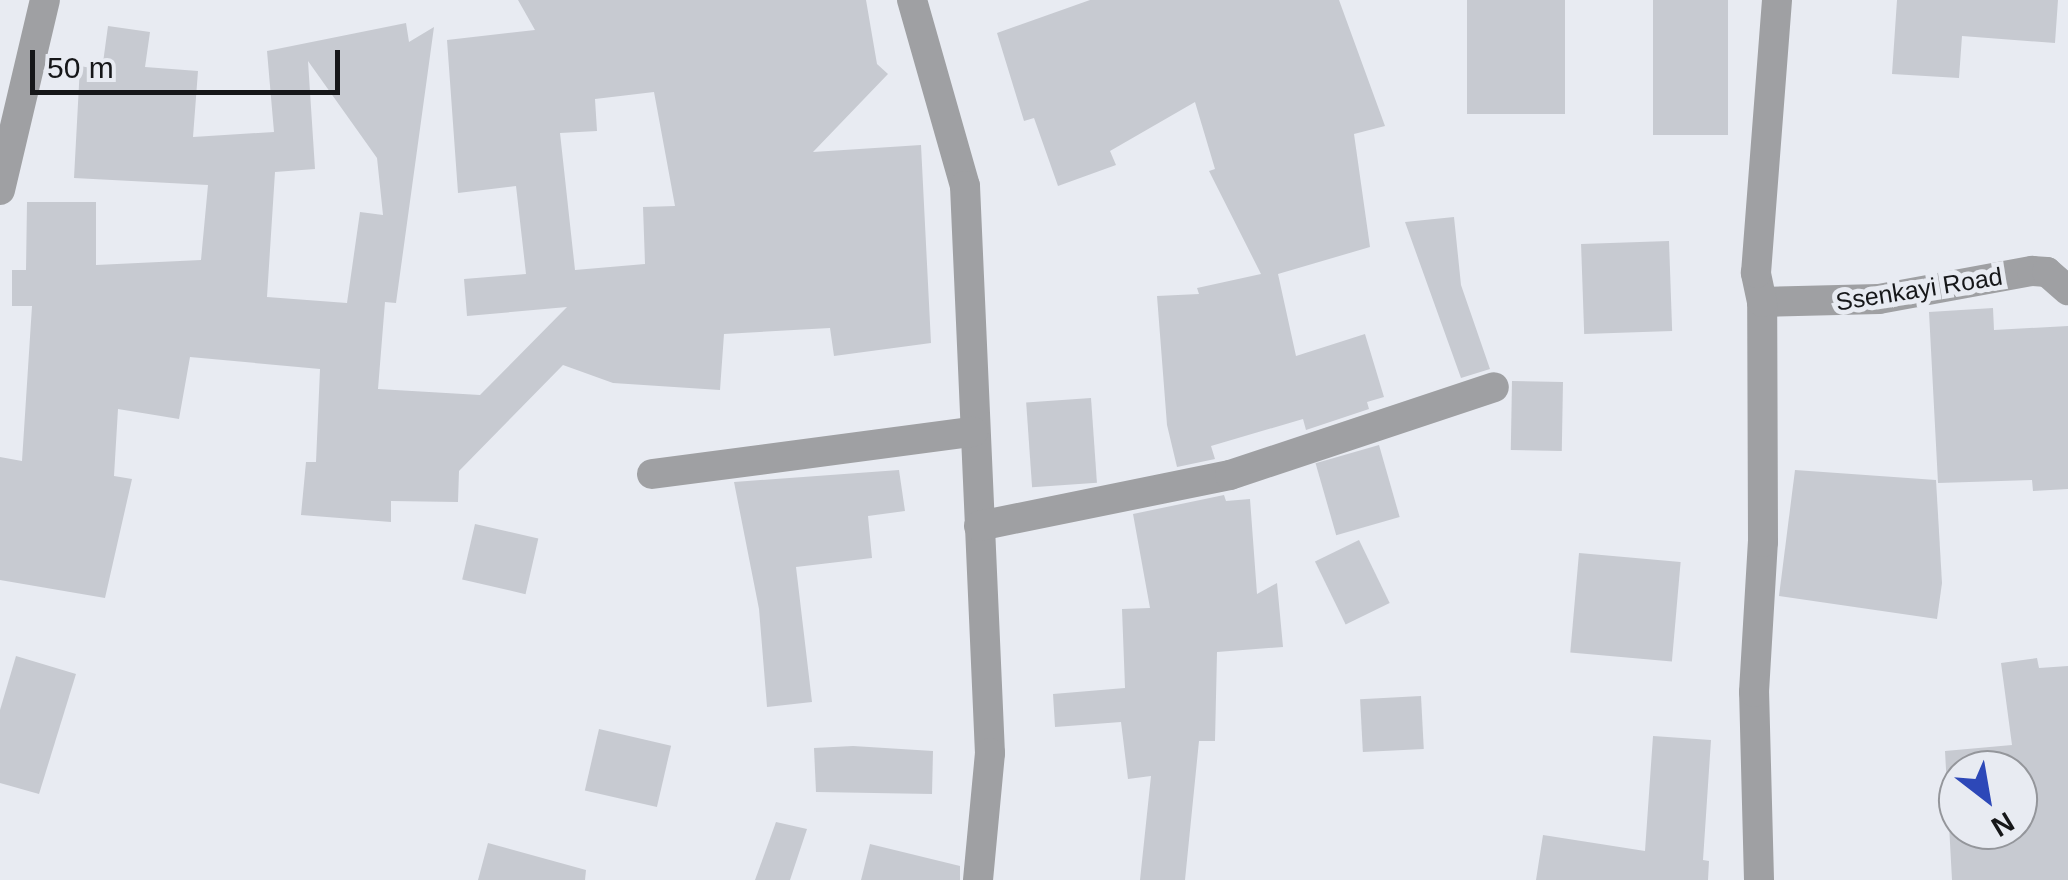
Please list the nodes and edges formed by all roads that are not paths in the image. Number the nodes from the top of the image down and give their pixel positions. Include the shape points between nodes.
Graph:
1 (45, 0) edge
2 (912, 0) edge
3 (1777, 0) edge
4 (0, 190) edge
5 (2068, 290) edge
6 (1762, 302) junction
7 (1494, 387) dead end
8 (973, 432) junction
9 (652, 474) dead end
10 (979, 526) junction
11 (978, 880) edge
12 (1759, 880) edge

1 - 4 street
2 - 8 street via 965,186
3 - 6 street via 1756,258
5 - 6 street, Ssenkayi Road via 2047,272 2032,271 1879,300
6 - 12 street via 1764,542 1754,692
7 - 10 street via 1230,475
8 - 9 street
8 - 10 street
10 - 11 street via 990,752

